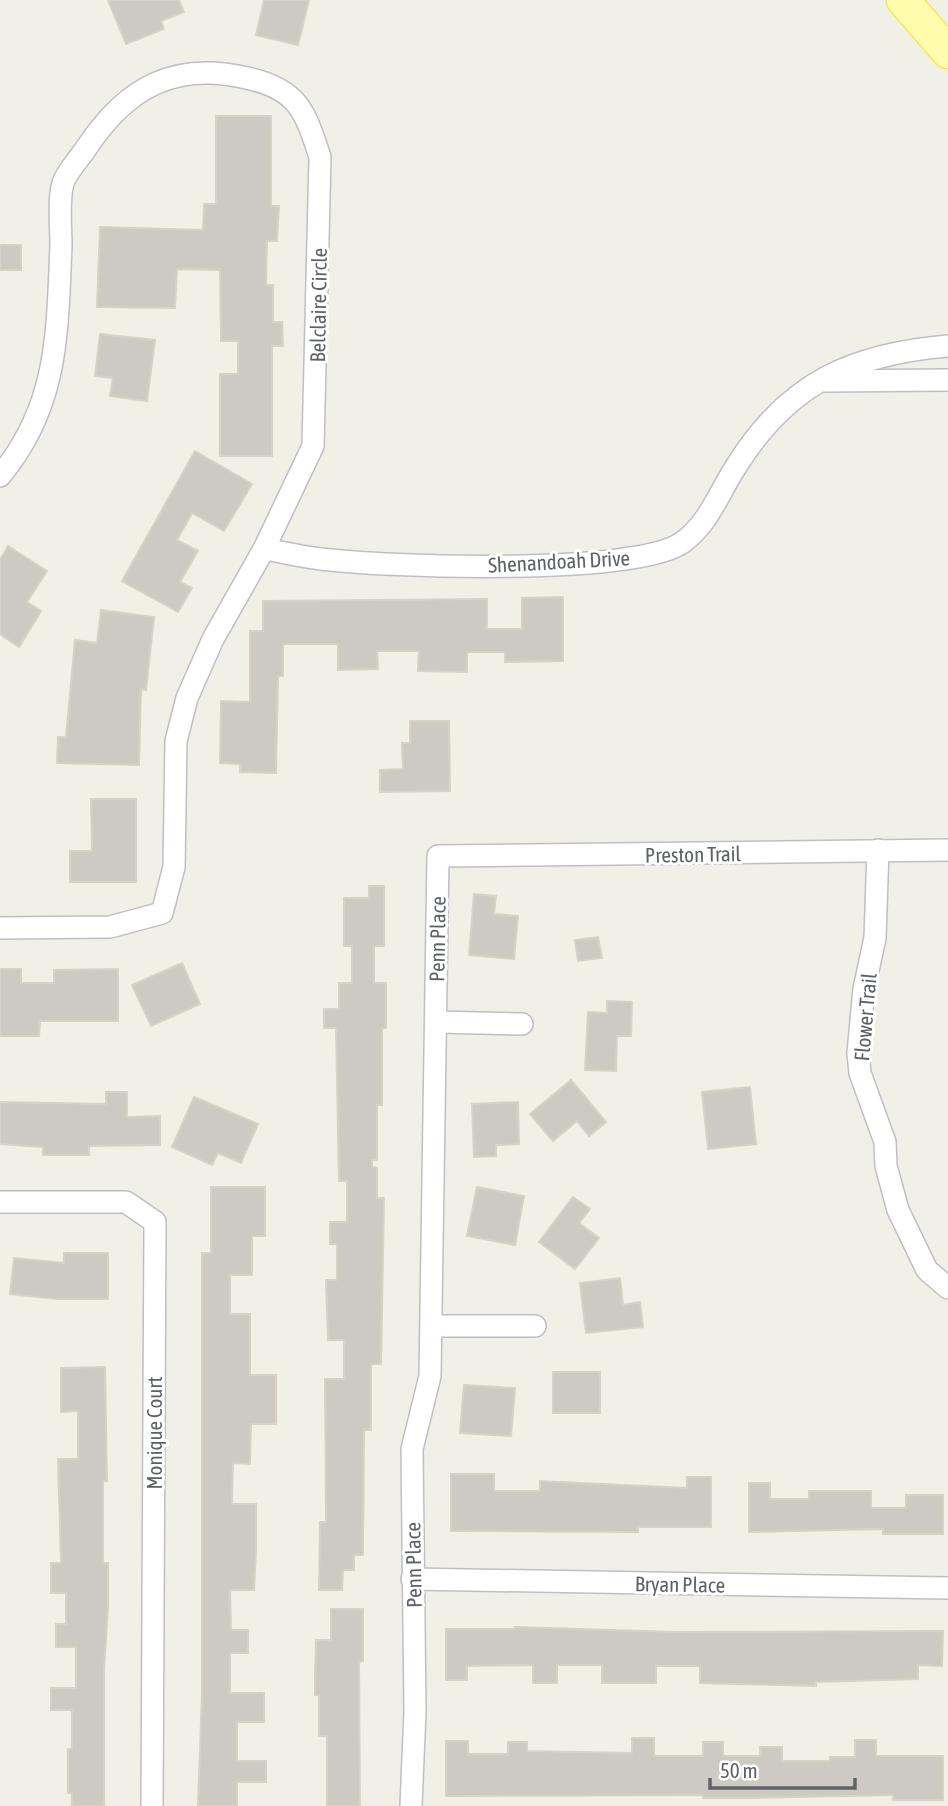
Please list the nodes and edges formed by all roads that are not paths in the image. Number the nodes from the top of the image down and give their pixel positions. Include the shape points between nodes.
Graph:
1 (903, 0) edge
2 (948, 52) edge
3 (948, 346) edge
4 (948, 380) edge
5 (816, 382) junction
6 (0, 476) edge
7 (264, 549) junction
8 (878, 850) junction
9 (948, 850) edge
10 (438, 856) joint
11 (0, 928) edge
12 (436, 1023) junction
13 (522, 1024) dead end
14 (0, 1202) edge
15 (948, 1288) edge
16 (432, 1326) junction
17 (535, 1326) dead end
18 (412, 1579) junction
19 (948, 1588) edge
20 (152, 1806) edge
21 (411, 1806) edge

1 - 2 main road
3 - 5 street, Shenandoah Drive via 886,354
4 - 5 street
5 - 7 street, Shenandoah Drive via 784,404 757,434 705,522 682,543 660,554 608,562 470,566 321,559
6 - 7 street, Belclaire Circle via 16,457 45,397 56,353 63,183 104,121 157,80 215,70 273,83 306,113 320,157 317,377 313,446
7 - 11 street, Belclaire Circle via 213,639 187,698 176,741 174,867 162,913 110,927
8 - 9 street, Preston Trail
8 - 10 street, Preston Trail
8 - 15 street, Flower Trail via 875,938 864,989 860,1073 885,1142 886,1166 898,1210 927,1270
10 - 12 street, Penn Place
12 - 13 street
12 - 16 street, Penn Place
14 - 20 street, Monique Court via 126,1202 155,1222
16 - 17 street
16 - 18 street, Penn Place via 430,1376 412,1449
18 - 19 street, Bryan Place
18 - 21 street, Penn Place via 415,1711

